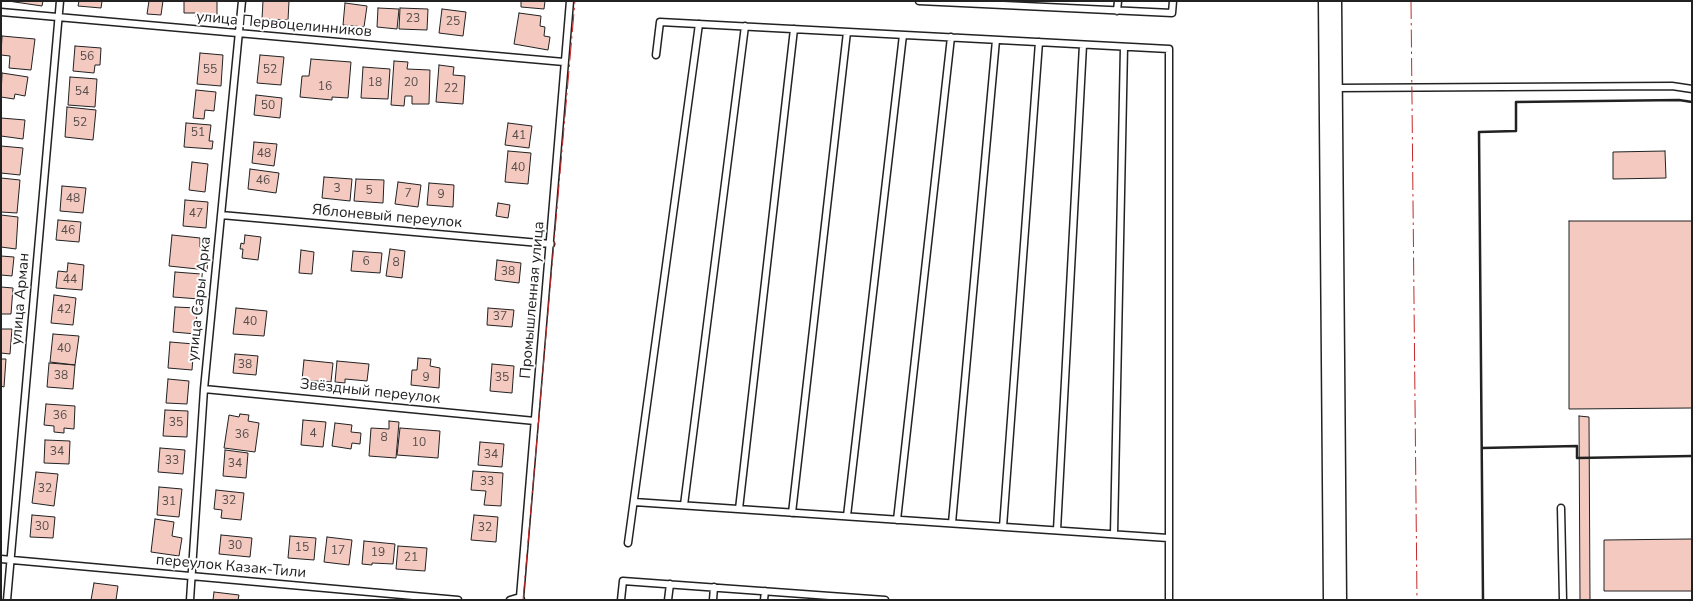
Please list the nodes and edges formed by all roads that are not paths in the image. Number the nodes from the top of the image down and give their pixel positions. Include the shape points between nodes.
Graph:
1 (60, 1) edge
2 (242, 1) edge
3 (570, 1) edge
4 (919, 1) edge
5 (1118, 1) edge
6 (1173, 1) edge
7 (1330, 1) edge
8 (930, 2) edge
9 (977, 3) edge
10 (1020, 4) edge
11 (1069, 5) edge
12 (1117, 11) junction
13 (1, 12) edge
14 (59, 17) junction
15 (699, 24) junction
16 (745, 26) junction
17 (794, 29) junction
18 (847, 32) junction
19 (238, 34) junction
20 (903, 35) junction
21 (950, 37) junction
22 (996, 40) junction
23 (1038, 42) junction
24 (1083, 44) junction
25 (1124, 47) junction
26 (656, 55) dead end
27 (564, 62) junction
28 (1331, 88) junction
29 (1692, 89) edge
30 (221, 215) junction
31 (551, 244) junction
32 (204, 389) junction
33 (535, 421) junction
34 (634, 502) junction
35 (684, 505) junction
36 (1561, 508) dead end
37 (739, 509) junction
38 (792, 512) junction
39 (847, 516) junction
40 (897, 520) junction
41 (952, 523) junction
42 (1003, 527) junction
43 (1058, 530) junction
44 (1114, 534) junction
45 (1168, 538) junction
46 (628, 543) dead end
47 (1, 559) edge
48 (11, 560) junction
49 (192, 576) junction
50 (670, 584) junction
51 (714, 587) junction
52 (765, 591) junction
53 (811, 597) edge
54 (521, 598) edge
55 (858, 599) edge
56 (7, 600) edge
57 (190, 600) edge
58 (458, 600) edge
59 (510, 600) edge
60 (621, 600) edge
61 (668, 600) edge
62 (713, 600) edge
63 (764, 600) edge
64 (886, 600) edge
65 (1169, 600) edge
66 (1334, 600) edge
67 (1563, 600) edge

1 - 14 lane, улица Арман
2 - 19 lane, улица Сары-Арка
3 - 27 lane, Промышленная улица
4 - 8 lane
5 - 12 lane
6 - 12 lane via 1172,13
7 - 28 highway
8 - 9 lane
9 - 10 lane
10 - 11 lane
11 - 12 lane
13 - 14 lane, улица Первоцелинников
14 - 19 lane, улица Первоцелинников
14 - 48 lane, улица Арман
15 - 16 lane
15 - 26 lane via 660,22
15 - 34 lane
16 - 17 lane
16 - 35 lane
17 - 18 lane
17 - 37 lane
18 - 20 lane
18 - 38 lane
19 - 27 lane, улица Первоцелинников
19 - 30 lane, улица Сары-Арка
20 - 21 lane
20 - 39 lane
21 - 22 lane
21 - 40 lane
22 - 23 lane
22 - 41 lane
23 - 24 lane
23 - 42 lane
24 - 25 lane
24 - 43 lane
25 - 44 lane
25 - 45 lane via 1169,49
27 - 31 lane, Промышленная улица
28 - 29 lane via 1672,86
28 - 66 highway
30 - 31 lane, Яблоневый переулок
30 - 32 lane, улица Сары-Арка
31 - 33 lane, Промышленная улица
32 - 33 lane, Звёздный переулок
32 - 49 lane, улица Сары-Арка
33 - 54 lane, Промышленная улица
34 - 35 lane
34 - 46 lane
35 - 37 lane
36 - 67 lane
37 - 38 lane
38 - 39 lane
39 - 40 lane
40 - 41 lane
41 - 42 lane
42 - 43 lane
43 - 44 lane
44 - 45 lane
45 - 65 lane
47 - 48 lane, переулок Казак-Тили
48 - 49 lane, переулок Казак-Тили
48 - 56 lane, улица Арман
49 - 57 lane, улица Сары-Арка
49 - 58 lane, переулок Казак-Тили
50 - 51 lane
50 - 60 lane via 623,581
50 - 61 lane
51 - 52 lane
51 - 62 lane
52 - 53 lane
52 - 63 lane
53 - 55 lane
54 - 59 lane
55 - 64 lane

